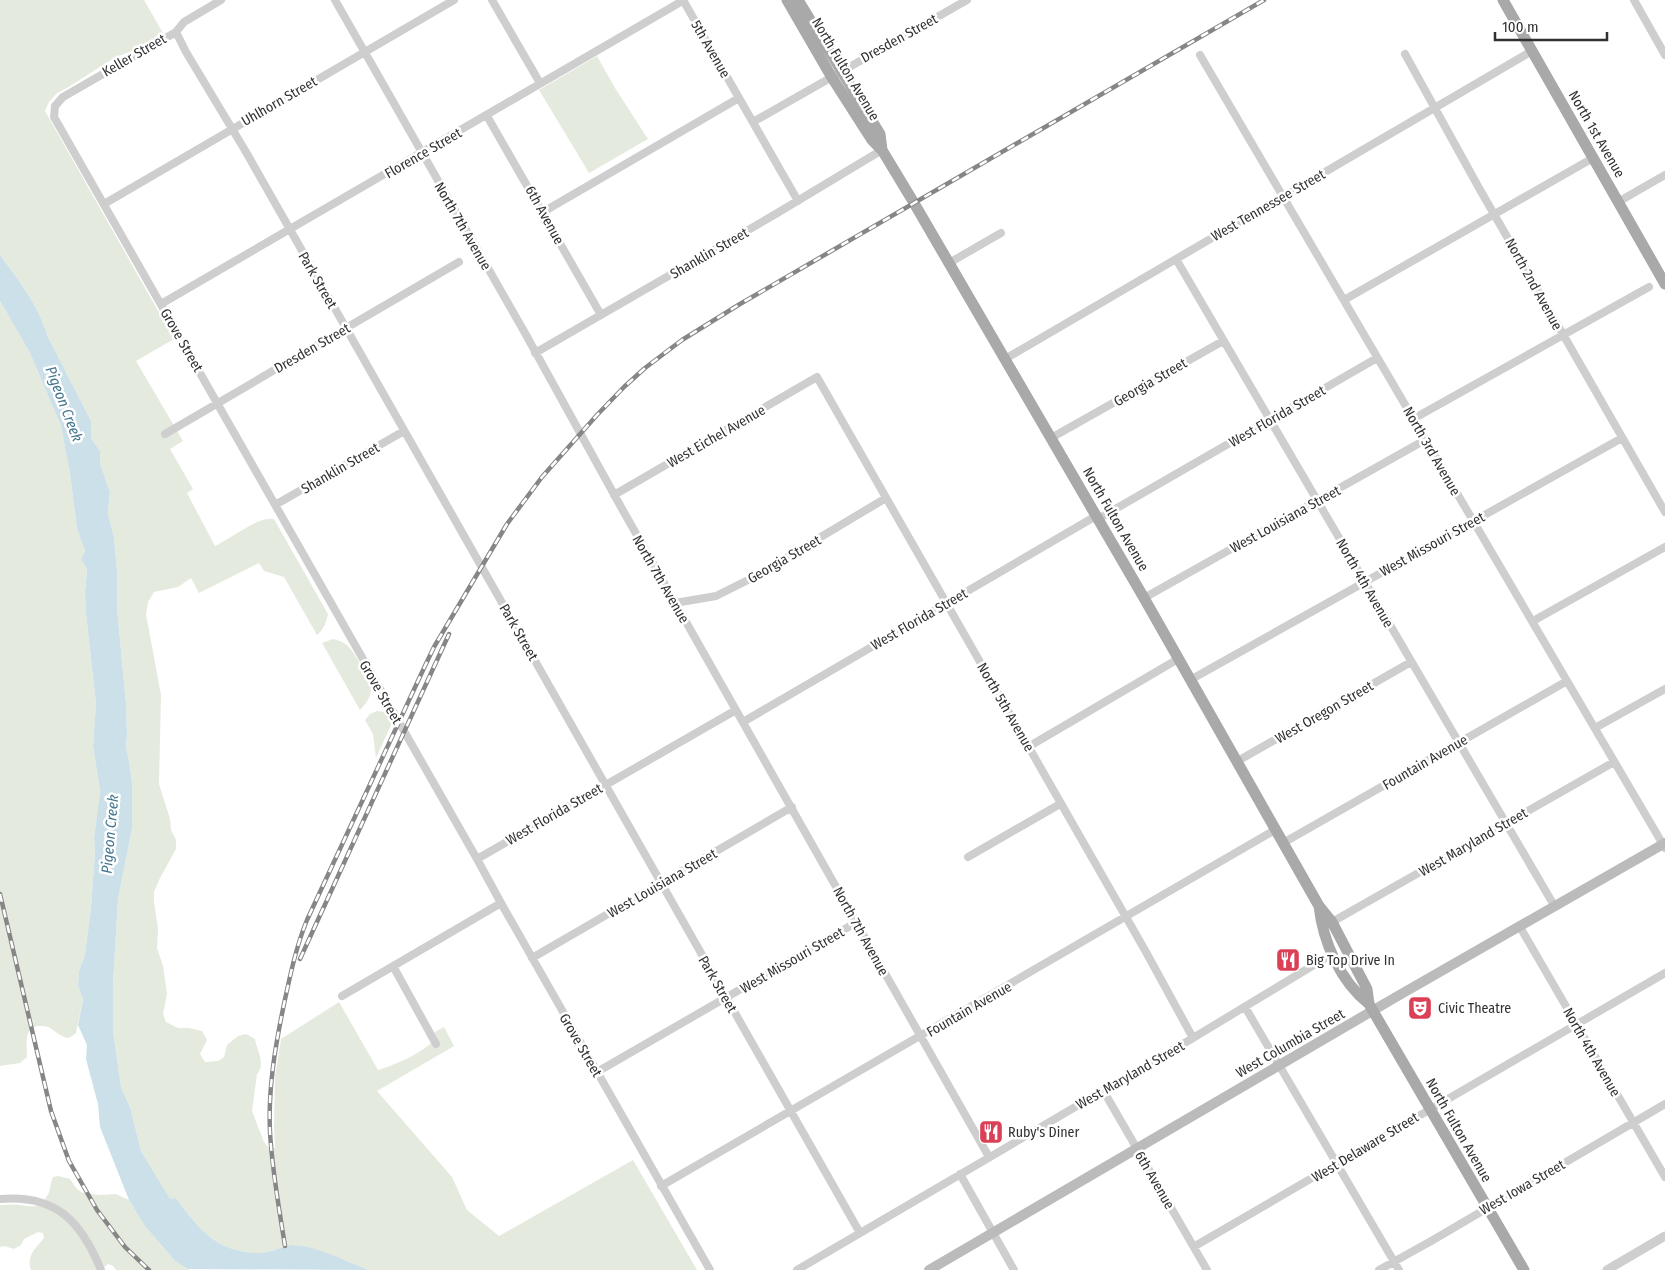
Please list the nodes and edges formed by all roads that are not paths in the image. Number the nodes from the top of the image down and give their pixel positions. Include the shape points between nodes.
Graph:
1 (220, 0) edge
2 (335, 0) edge
3 (454, 0) edge
4 (492, 0) edge
5 (684, 0) edge
6 (787, 0) edge
7 (798, 0) edge
8 (967, 0) edge
9 (1503, 0) edge
10 (1634, 0) edge
11 (176, 32) junction
12 (1661, 40) edge
13 (1532, 51) junction
14 (365, 52) junction
15 (1200, 54) dead end
16 (1405, 54) dead end
17 (1665, 55) edge
18 (836, 74) junction
19 (540, 83) junction
20 (739, 98) junction
21 (1434, 108) junction
22 (54, 114) joint
23 (487, 116) junction
24 (753, 122) junction
25 (232, 129) junction
26 (882, 150) junction
27 (422, 153) junction
28 (1593, 158) junction
29 (1665, 175) edge
30 (1283, 196) junction
31 (798, 201) junction
32 (1618, 202) junction
33 (104, 204) junction
34 (543, 212) junction
35 (1495, 214) junction
36 (290, 229) junction
37 (1001, 234) dead end
38 (1176, 259) junction
39 (459, 262) dead end
40 (950, 263) junction
41 (1665, 284) edge
42 (1649, 287) dead end
43 (1344, 300) junction
44 (162, 304) junction
45 (601, 315) junction
46 (346, 328) junction
47 (1563, 335) junction
48 (1223, 341) junction
49 (535, 353) junction
50 (1005, 358) junction
51 (1377, 358) junction
52 (817, 377) joint
53 (218, 403) junction
54 (1413, 418) junction
55 (1270, 420) junction
56 (404, 431) junction
57 (165, 434) dead end
58 (1051, 438) junction
59 (1622, 438) junction
60 (1425, 440) junction
61 (614, 495) junction
62 (886, 498) junction
63 (1318, 501) junction
64 (275, 504) junction
65 (1665, 512) edge
66 (1097, 518) junction
67 (1473, 521) junction
68 (1665, 547) edge
69 (1365, 582) junction
70 (1144, 598) junction
71 (675, 603) junction
72 (946, 603) junction
73 (1533, 621) junction
74 (1178, 659) junction
75 (1411, 662) junction
76 (1190, 680) junction
77 (1567, 682) junction
78 (1665, 689) edge
79 (736, 710) junction
80 (743, 722) junction
81 (1595, 728) junction
82 (1460, 743) junction
83 (1028, 747) junction
84 (1236, 762) junction
85 (1614, 762) junction
86 (605, 785) junction
87 (1060, 804) junction
88 (792, 808) junction
89 (1506, 823) junction
90 (1275, 830) junction
91 (1283, 843) junction
92 (1664, 845) edge
93 (968, 857) dead end
94 (477, 859) junction
95 (660, 884) junction
96 (501, 904) junction
97 (1319, 906) junction
98 (1555, 907) junction
99 (1124, 918) junction
100 (857, 922) junction
101 (1332, 922) junction
102 (1520, 927) junction
103 (1332, 954) junction
104 (532, 958) junction
105 (393, 966) junction
106 (1665, 973) edge
107 (342, 996) dead end
108 (726, 998) junction
109 (1245, 1007) junction
110 (1371, 1007) junction
111 (1576, 1024) junction
112 (921, 1036) junction
113 (1193, 1038) junction
114 (436, 1044) dead end
115 (1280, 1065) junction
116 (597, 1072) junction
117 (1103, 1090) junction
118 (1665, 1104) edge
119 (1430, 1109) junction
120 (791, 1112) junction
121 (1633, 1123) junction
122 (1137, 1149) junction
123 (989, 1157) junction
124 (1337, 1164) junction
125 (960, 1174) junction
126 (1665, 1177) edge
127 (661, 1186) junction
128 (0, 1199) edge
129 (1487, 1208) junction
130 (993, 1232) junction
131 (860, 1233) junction
132 (1665, 1236) edge
133 (1195, 1246) junction
134 (1394, 1262) junction
135 (101, 1270) edge
136 (710, 1270) edge
137 (796, 1270) edge
138 (929, 1270) edge
139 (1014, 1270) edge
140 (1207, 1270) edge
141 (1379, 1270) edge
142 (1399, 1270) edge
143 (1524, 1270) edge
144 (1607, 1270) edge

1 - 11 street, Keller Street via 184,22
2 - 14 street, North 7th Avenue
3 - 14 street, Uhlhorn Street
4 - 19 street
5 - 19 street, Florence Street
5 - 20 street, 5th Avenue
6 - 18 main road, North Fulton Avenue
7 - 18 main road, North Fulton Avenue
8 - 18 street, Dresden Street
9 - 13 main road, North 1st Avenue
10 - 12 street
11 - 22 street, Keller Street via 63,96 55,106
11 - 25 street, Park Street
12 - 17 street
13 - 21 street, West Tennessee Street
13 - 28 main road, North 1st Avenue
14 - 25 street, Uhlhorn Street
14 - 27 street, North 7th Avenue
15 - 30 street, North 3rd Avenue
16 - 21 street, North 2nd Avenue
18 - 24 street, Dresden Street
18 - 26 main road, North Fulton Avenue via 872,140
19 - 23 street, Florence Street
20 - 24 street
20 - 34 street
21 - 30 street, West Tennessee Street
21 - 35 street, North 2nd Avenue
22 - 33 street, Grove Street
23 - 27 street, Florence Street
23 - 34 street, 6th Avenue
24 - 31 street
25 - 33 street, Uhlhorn Street
25 - 36 street, Park Street
26 - 31 street, Shanklin Street
26 - 40 main road, North Fulton Avenue
27 - 36 street, Florence Street
27 - 49 street, North 7th Avenue
28 - 32 main road, North 1st Avenue
28 - 35 street
29 - 32 street
30 - 38 street, West Tennessee Street
30 - 43 street, North 3rd Avenue
31 - 45 street, Shanklin Street
32 - 41 main road, North 1st Avenue
33 - 44 street, Grove Street
34 - 45 street, 6th Avenue
35 - 43 street
35 - 47 street, North 2nd Avenue
36 - 44 street, Florence Street
36 - 46 street, Park Street
37 - 40 street
38 - 48 street, North 4th Avenue
38 - 50 street, West Tennessee Street
39 - 46 street, Dresden Street
40 - 50 main road, North Fulton Avenue
42 - 47 street
43 - 51 street, North 3rd Avenue
44 - 53 street, Grove Street
45 - 49 street, Shanklin Street
46 - 53 street, Dresden Street
46 - 56 street, Park Street
47 - 54 street
47 - 59 street, North 2nd Avenue
48 - 55 street, North 4th Avenue
48 - 58 street, Georgia Street
49 - 61 street, North 7th Avenue
50 - 58 main road, North Fulton Avenue
51 - 54 street, North 3rd Avenue
51 - 55 street, West Florida Street
52 - 61 street, West Eichel Avenue
52 - 62 street, North 5th Avenue
53 - 57 street, Dresden Street
53 - 64 street, Grove Street
54 - 60 street, North 3rd Avenue
55 - 63 street, North 4th Avenue
55 - 66 street, West Florida Street
56 - 64 street, Shanklin Street
56 - 86 street, Park Street
58 - 66 main road, North Fulton Avenue
59 - 65 street, North 2nd Avenue
59 - 67 street, West Missouri Street
60 - 63 street, West Louisiana Street
60 - 67 street, North 3rd Avenue
61 - 71 street, North 7th Avenue
62 - 71 street, Georgia Street via 754,577 716,596
62 - 72 street, North 5th Avenue
63 - 69 street, North 4th Avenue
63 - 70 street, West Louisiana Street
64 - 94 street, Grove Street
66 - 70 main road, North Fulton Avenue
66 - 72 street, West Florida Street
67 - 69 street, West Missouri Street
67 - 73 street, North 3rd Avenue
68 - 73 street
69 - 75 street, North 4th Avenue
69 - 76 street, West Missouri Street
70 - 74 main road, North Fulton Avenue
71 - 79 street, North 7th Avenue
72 - 80 street, West Florida Street
72 - 83 street, North 5th Avenue
73 - 77 street, North 3rd Avenue
74 - 76 main road, North Fulton Avenue
74 - 83 street
75 - 82 street, North 4th Avenue
75 - 84 street, West Oregon Street
76 - 84 main road, North Fulton Avenue
77 - 81 street, North 3rd Avenue
77 - 82 street, Fountain Avenue
78 - 81 street
79 - 80 street, North 7th Avenue
79 - 86 street, West Florida Street
80 - 88 street, North 7th Avenue
81 - 85 street, North 3rd Avenue
82 - 89 street, North 4th Avenue
82 - 91 street, Fountain Avenue
83 - 87 street, North 5th Avenue
84 - 90 main road, North Fulton Avenue
85 - 89 street, West Maryland Street
85 - 92 street, North 3rd Avenue
86 - 94 street, West Florida Street
86 - 95 street, Park Street
87 - 93 street
87 - 99 street, North 5th Avenue
88 - 95 street, West Louisiana Street
88 - 100 street, North 7th Avenue
89 - 98 street, North 4th Avenue
89 - 101 street, West Maryland Street
90 - 91 main road, North Fulton Avenue
90 - 99 street, Fountain Avenue
91 - 97 main road, North Fulton Avenue
92 - 98 main road, West Columbia Street
94 - 96 street, Grove Street
95 - 104 street, West Louisiana Street
95 - 108 street, Park Street
96 - 104 street, Grove Street
96 - 105 street
97 - 101 main road, North Fulton Avenue
97 - 103 main road, North Fulton Avenue via 1321,927
98 - 102 main road, West Columbia Street
99 - 112 street, Fountain Avenue
99 - 113 street, North 5th Avenue
100 - 108 street, West Missouri Street
100 - 112 street, North 7th Avenue
101 - 110 main road, North Fulton Avenue via 1367,988
102 - 110 main road, West Columbia Street
102 - 111 street, North 4th Avenue
103 - 109 street, West Maryland Street
103 - 110 main road, North Fulton Avenue via 1358,995
104 - 116 street, Grove Street
105 - 107 street
105 - 114 street
106 - 111 street, West Delaware Street
108 - 116 street, West Missouri Street
108 - 120 street, Park Street
109 - 113 street, West Maryland Street
109 - 115 street
110 - 115 main road, West Columbia Street
110 - 119 main road, North Fulton Avenue
111 - 119 street, West Delaware Street
111 - 121 street, North 4th Avenue
112 - 120 street, Fountain Avenue
112 - 123 street, North 7th Avenue
113 - 117 street, West Maryland Street
115 - 122 main road, West Columbia Street
115 - 124 street
116 - 127 street, Grove Street
117 - 122 street, 6th Avenue
117 - 123 street, West Maryland Street
118 - 121 street, West Iowa Street
119 - 124 street, West Delaware Street
119 - 129 main road, North Fulton Avenue
120 - 127 street, Fountain Avenue
120 - 131 street, Park Street
121 - 126 street, North 4th Avenue
121 - 129 street, West Iowa Street
122 - 130 main road, West Columbia Street
122 - 133 street, 6th Avenue
123 - 125 street, West Maryland Street
124 - 133 street, West Delaware Street
124 - 134 street
125 - 130 street
125 - 131 street, West Maryland Street
127 - 136 street, Grove Street
128 - 135 street via 33,1200 59,1210 82,1232
129 - 134 street, West Iowa Street
129 - 143 main road, North Fulton Avenue
130 - 138 main road, West Columbia Street
130 - 139 street
131 - 137 street, West Maryland Street
132 - 144 street
133 - 140 street, 6th Avenue
134 - 141 street, West Iowa Street
134 - 142 street

